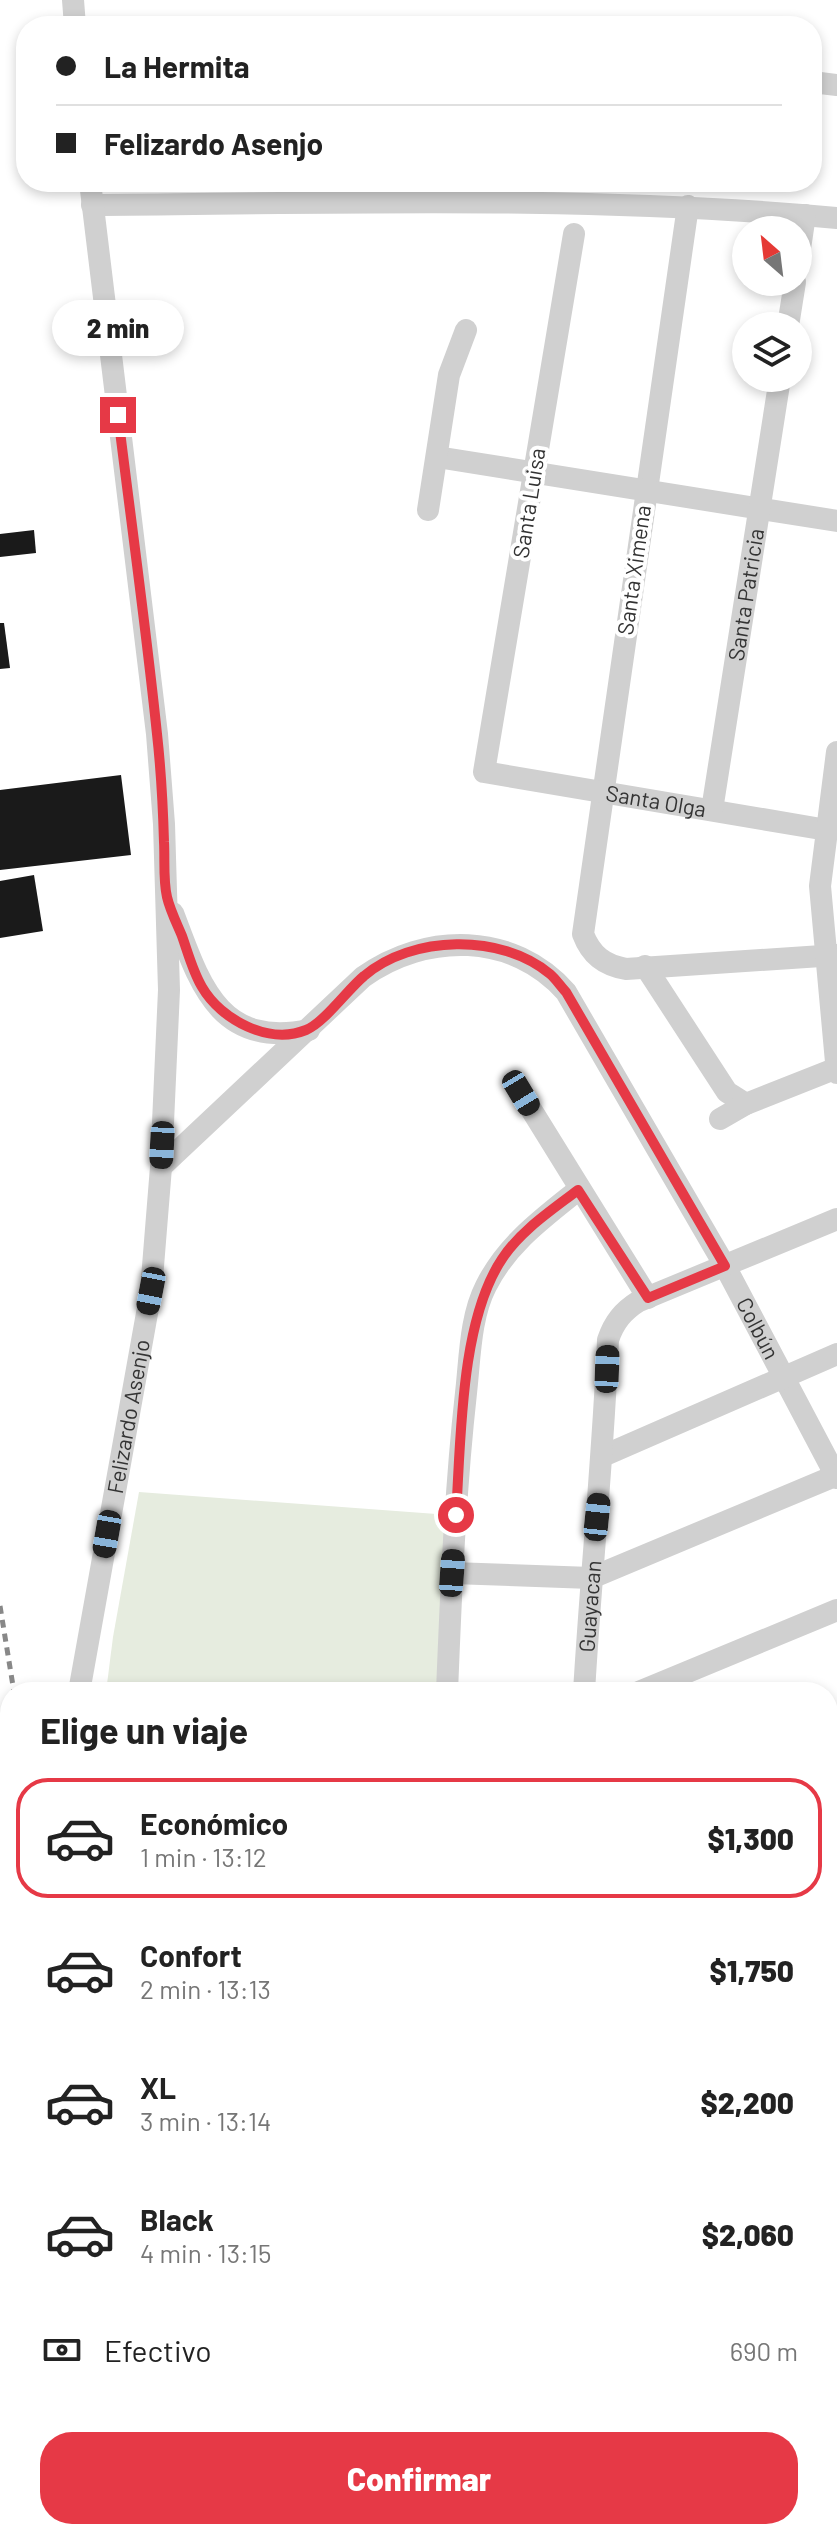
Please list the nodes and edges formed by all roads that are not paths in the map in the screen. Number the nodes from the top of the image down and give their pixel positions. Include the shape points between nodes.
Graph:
1 (91, 192) edge
2 (92, 205) junction
3 (688, 206) junction
4 (805, 215) joint
5 (837, 218) edge
6 (574, 234) dead end
7 (466, 330) dead end
8 (778, 392) edge
9 (437, 457) junction
10 (534, 472) junction
11 (646, 489) junction
12 (760, 507) junction
13 (428, 510) dead end
14 (837, 521) edge
15 (837, 752) edge
16 (484, 772) joint
17 (602, 792) junction
18 (712, 810) junction
19 (827, 830) junction
20 (167, 897) junction
21 (832, 955) edge
22 (645, 966) junction
23 (309, 1030) junction
24 (836, 1070) edge
25 (521, 1093) dead end
26 (746, 1104) junction
27 (720, 1119) dead end
28 (161, 1167) junction
29 (578, 1190) junction
30 (837, 1219) edge
31 (725, 1266) junction
32 (648, 1298) junction
33 (837, 1354) edge
34 (783, 1378) junction
35 (603, 1456) junction
36 (836, 1476) edge
37 (452, 1573) junction
38 (591, 1578) junction
39 (837, 1610) edge
40 (81, 1682) edge
41 (447, 1682) edge
42 (585, 1682) edge
43 (663, 1682) edge

1 - 2 street, Felizardo Asenjo
2 - 3 street via 471,201
2 - 20 street, Felizardo Asenjo via 157,734
3 - 4 street
3 - 11 street, Santa Ximena
4 - 5 street
6 - 10 street, Santa Luisa
7 - 9 street via 449,375
8 - 12 street, Santa Patricia
9 - 10 street
9 - 13 street
10 - 11 street
10 - 16 street, Santa Luisa
11 - 12 street
11 - 17 street, Santa Ximena
12 - 14 street
12 - 18 street, Santa Patricia
15 - 19 street
16 - 17 street, Santa Olga
17 - 18 street, Santa Olga
17 - 22 street, Santa Ximena via 583,934 592,952 607,964
18 - 19 street, Santa Olga
19 - 21 street via 820,886
20 - 23 street via 196,975 218,1008 255,1029
20 - 28 street, Felizardo Asenjo via 169,990
21 - 22 street
21 - 24 street
22 - 26 street via 727,1092
23 - 28 street, Colbún
23 - 31 street, Colbún via 363,977 411,951 467,945 536,965 566,992
24 - 26 street
25 - 29 street
26 - 27 street
28 - 40 street, Felizardo Asenjo via 151,1291
29 - 32 street
29 - 37 street via 503,1256 485,1289 472,1334
30 - 31 street, Guayacan
31 - 32 street, Guayacan
31 - 34 street, Colbún
32 - 35 street, Guayacan via 623,1312 611,1329
33 - 34 street
34 - 35 street
34 - 36 street, Colbún
35 - 38 street, Guayacan
36 - 38 street
37 - 38 street
37 - 41 street
38 - 42 street, Guayacan
39 - 43 street

